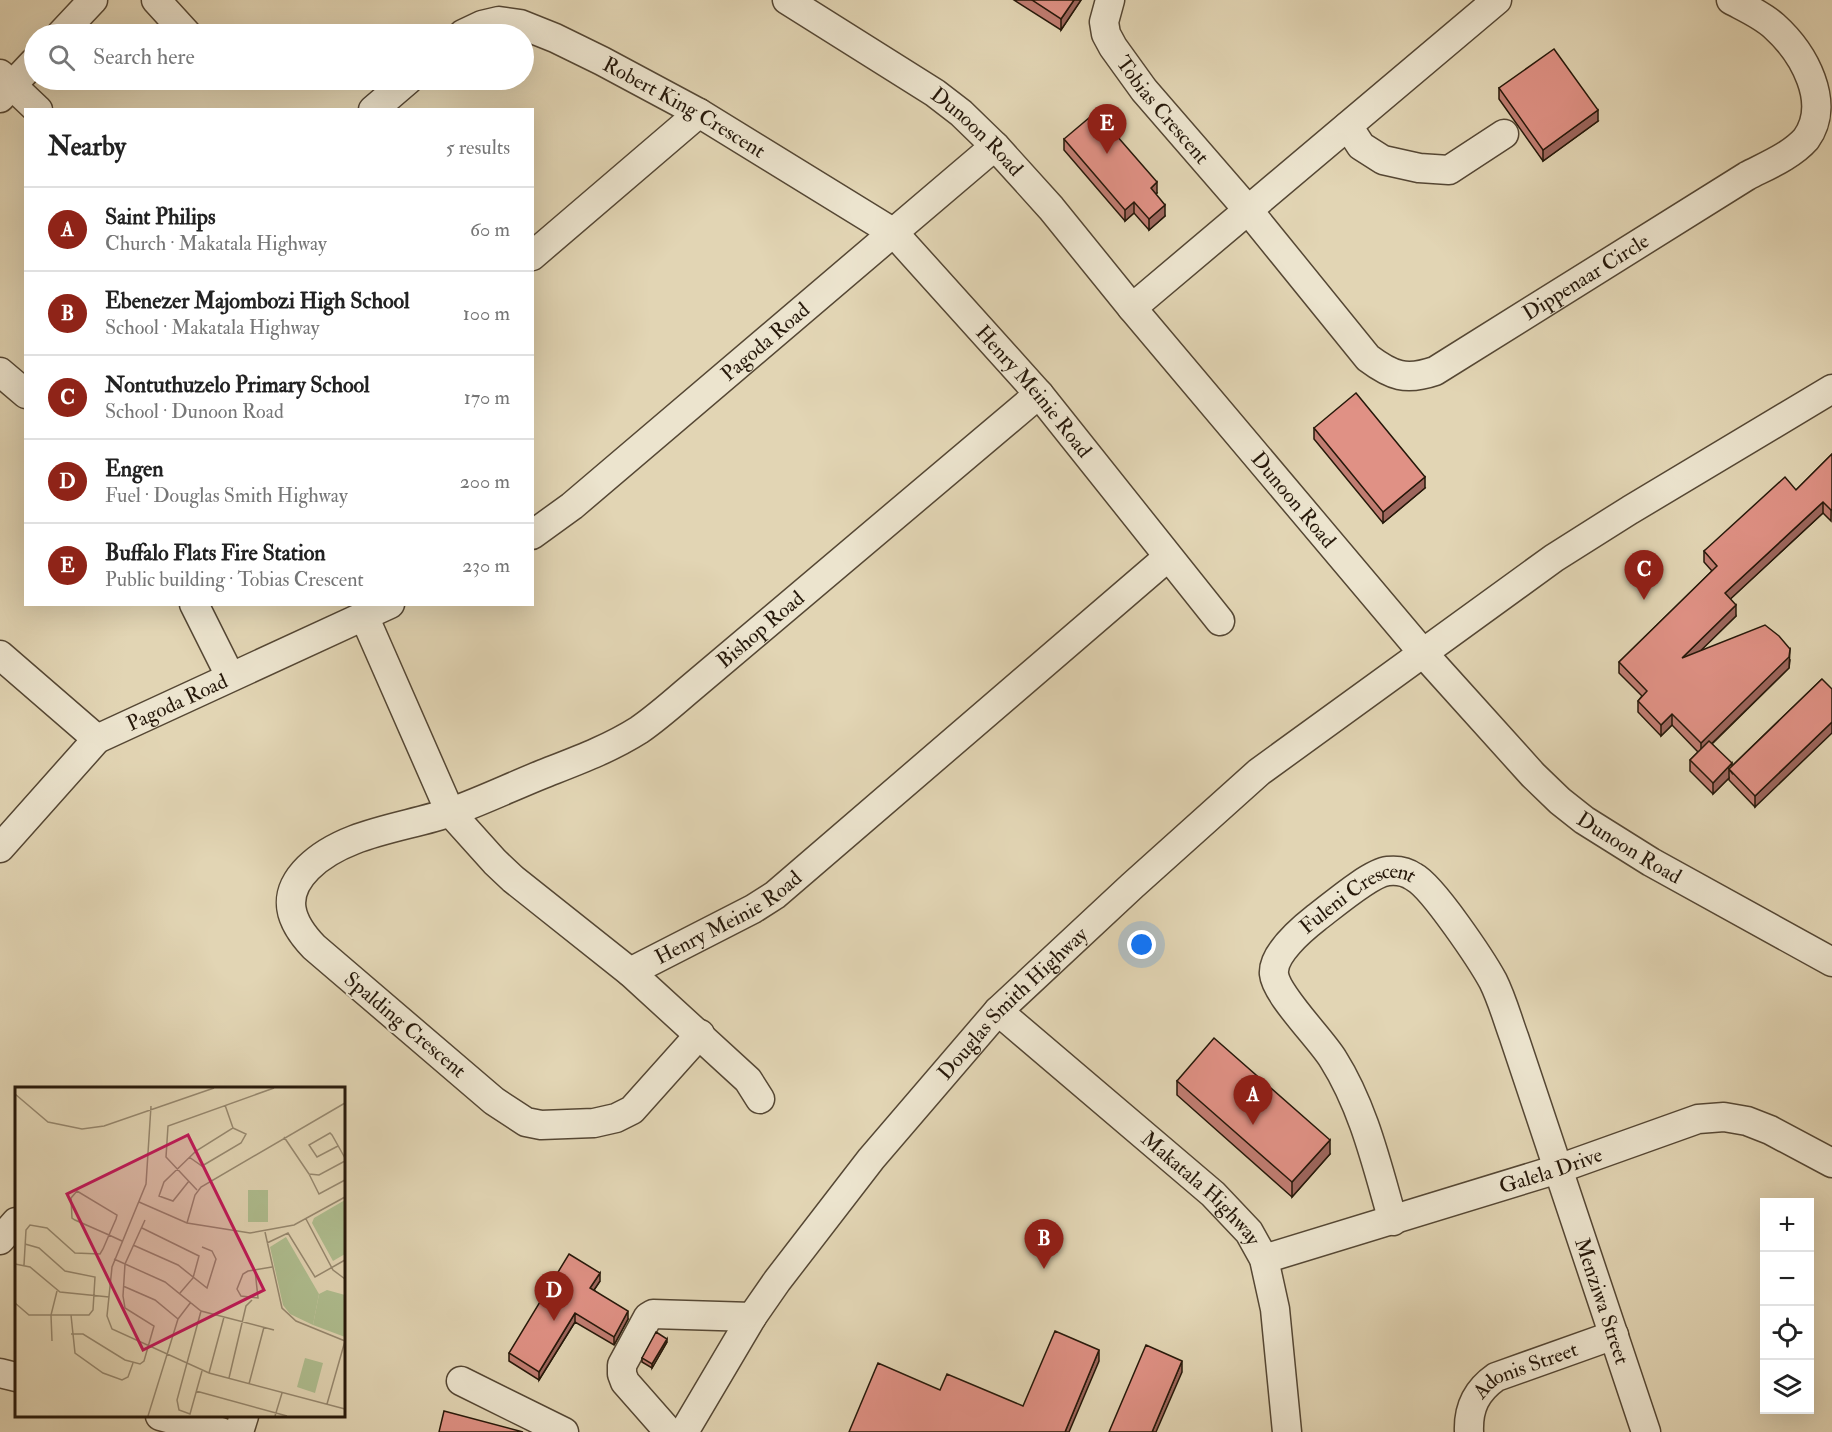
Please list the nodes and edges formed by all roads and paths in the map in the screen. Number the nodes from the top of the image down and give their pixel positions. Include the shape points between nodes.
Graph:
1 (93, 0) edge
2 (156, 0) edge
3 (787, 0) edge
4 (1110, 0) edge
5 (1497, 0) edge
6 (1731, 0) edge
7 (70, 24) edge
8 (178, 24) edge
9 (486, 24) edge
10 (520, 24) edge
11 (534, 30) edge
12 (24, 70) edge
13 (4, 86) edge
14 (396, 90) edge
15 (35, 108) edge
16 (375, 108) edge
17 (699, 113) junction
18 (1348, 126) junction
19 (1504, 134) dead end
20 (995, 146) junction
21 (1248, 210) junction
22 (894, 233) junction
23 (534, 254) edge
24 (1132, 308) junction
25 (0, 372) edge
26 (1832, 389) edge
27 (24, 392) edge
28 (1039, 394) junction
29 (534, 534) edge
30 (1168, 557) junction
31 (195, 606) edge
32 (386, 606) edge
33 (364, 616) junction
34 (1220, 621) dead end
35 (1422, 652) junction
36 (0, 655) edge
37 (230, 676) junction
38 (97, 739) junction
39 (450, 812) junction
40 (0, 848) edge
41 (1832, 962) edge
42 (630, 972) junction
43 (998, 1011) junction
44 (700, 1034) junction
45 (760, 1099) dead end
46 (1832, 1163) edge
47 (1558, 1169) junction
48 (1393, 1221) junction
49 (15, 1223) edge
50 (0, 1240) edge
51 (1264, 1259) junction
52 (752, 1317) junction
53 (1614, 1335) junction
54 (0, 1373) edge
55 (15, 1377) edge
56 (461, 1381) dead end
57 (164, 1417) edge
58 (244, 1417) edge
59 (221, 1432) edge
60 (239, 1432) edge
61 (564, 1432) edge
62 (669, 1432) edge
63 (684, 1432) edge
64 (1287, 1432) edge
65 (1469, 1432) edge
66 (1646, 1432) edge

1 - 7 street
2 - 8 street
3 - 20 street, Dunoon Road via 935,93
4 - 21 street, Tobias Crescent via 1104,22 1113,47 1144,90
5 - 18 street
6 - 21 street, Dippenaar Circle via 1773,25 1809,70 1819,92 1820,109 1806,139 1435,371 1402,377 1368,358
9 - 10 street, Robert King Crescent
11 - 17 street, Robert King Crescent
12 - 13 street
13 - 15 street
14 - 16 street
17 - 22 street, Robert King Crescent
17 - 23 street
18 - 19 street via 1361,146 1383,160 1449,170
18 - 21 street
20 - 22 street, Pagoda Road
20 - 24 street, Dunoon Road
21 - 24 street
22 - 28 street, Henry Meinie Road
22 - 29 street, Pagoda Road via 572,506
24 - 35 street, Dunoon Road
25 - 27 street
26 - 35 street, Douglas Smith Highway via 1554,558
28 - 30 street, Henry Meinie Road
28 - 39 street, Bishop Road via 639,730 609,747
30 - 34 street, Henry Meinie Road
30 - 42 street, Henry Meinie Road via 775,895
31 - 37 street
32 - 33 street, Pagoda Road
33 - 37 street, Pagoda Road
33 - 39 street, Henry Meinie Road
35 - 41 street, Dunoon Road via 1533,775 1584,820 1651,862
35 - 43 street, Douglas Smith Highway via 1259,772
36 - 38 street
37 - 38 street, Pagoda Road
38 - 40 street, Pagoda Road
39 - 42 street, Henry Meinie Road via 513,879
39 - 44 street, Spalding Crescent via 383,829 322,857 298,881 291,898 292,916 300,933 494,1101 526,1122 594,1123 632,1110
42 - 44 street
43 - 51 street, Makatala Highway via 1213,1194 1249,1232
43 - 52 street, Douglas Smith Highway via 872,1159
44 - 45 street via 748,1080
46 - 47 street, Galela Drive via 1770,1130 1724,1117 1698,1119
47 - 48 street, Galela Drive
47 - 48 street, Fuleni Crescent via 1493,981 1426,886 1401,871 1387,871 1313,920 1276,962 1274,975 1279,988 1323,1043 1356,1102
47 - 53 street, Menziwa Street
48 - 51 street, Galela Drive
49 - 50 street
51 - 64 street, Makatala Highway via 1275,1309
52 - 62 street via 648,1317 622,1365 622,1374
52 - 63 street, Douglas Smith Highway
53 - 65 street, Adonis Street via 1496,1377 1483,1386 1473,1402
53 - 66 street, Menziwa Street
54 - 55 street
56 - 61 street
57 - 59 street
58 - 60 street

